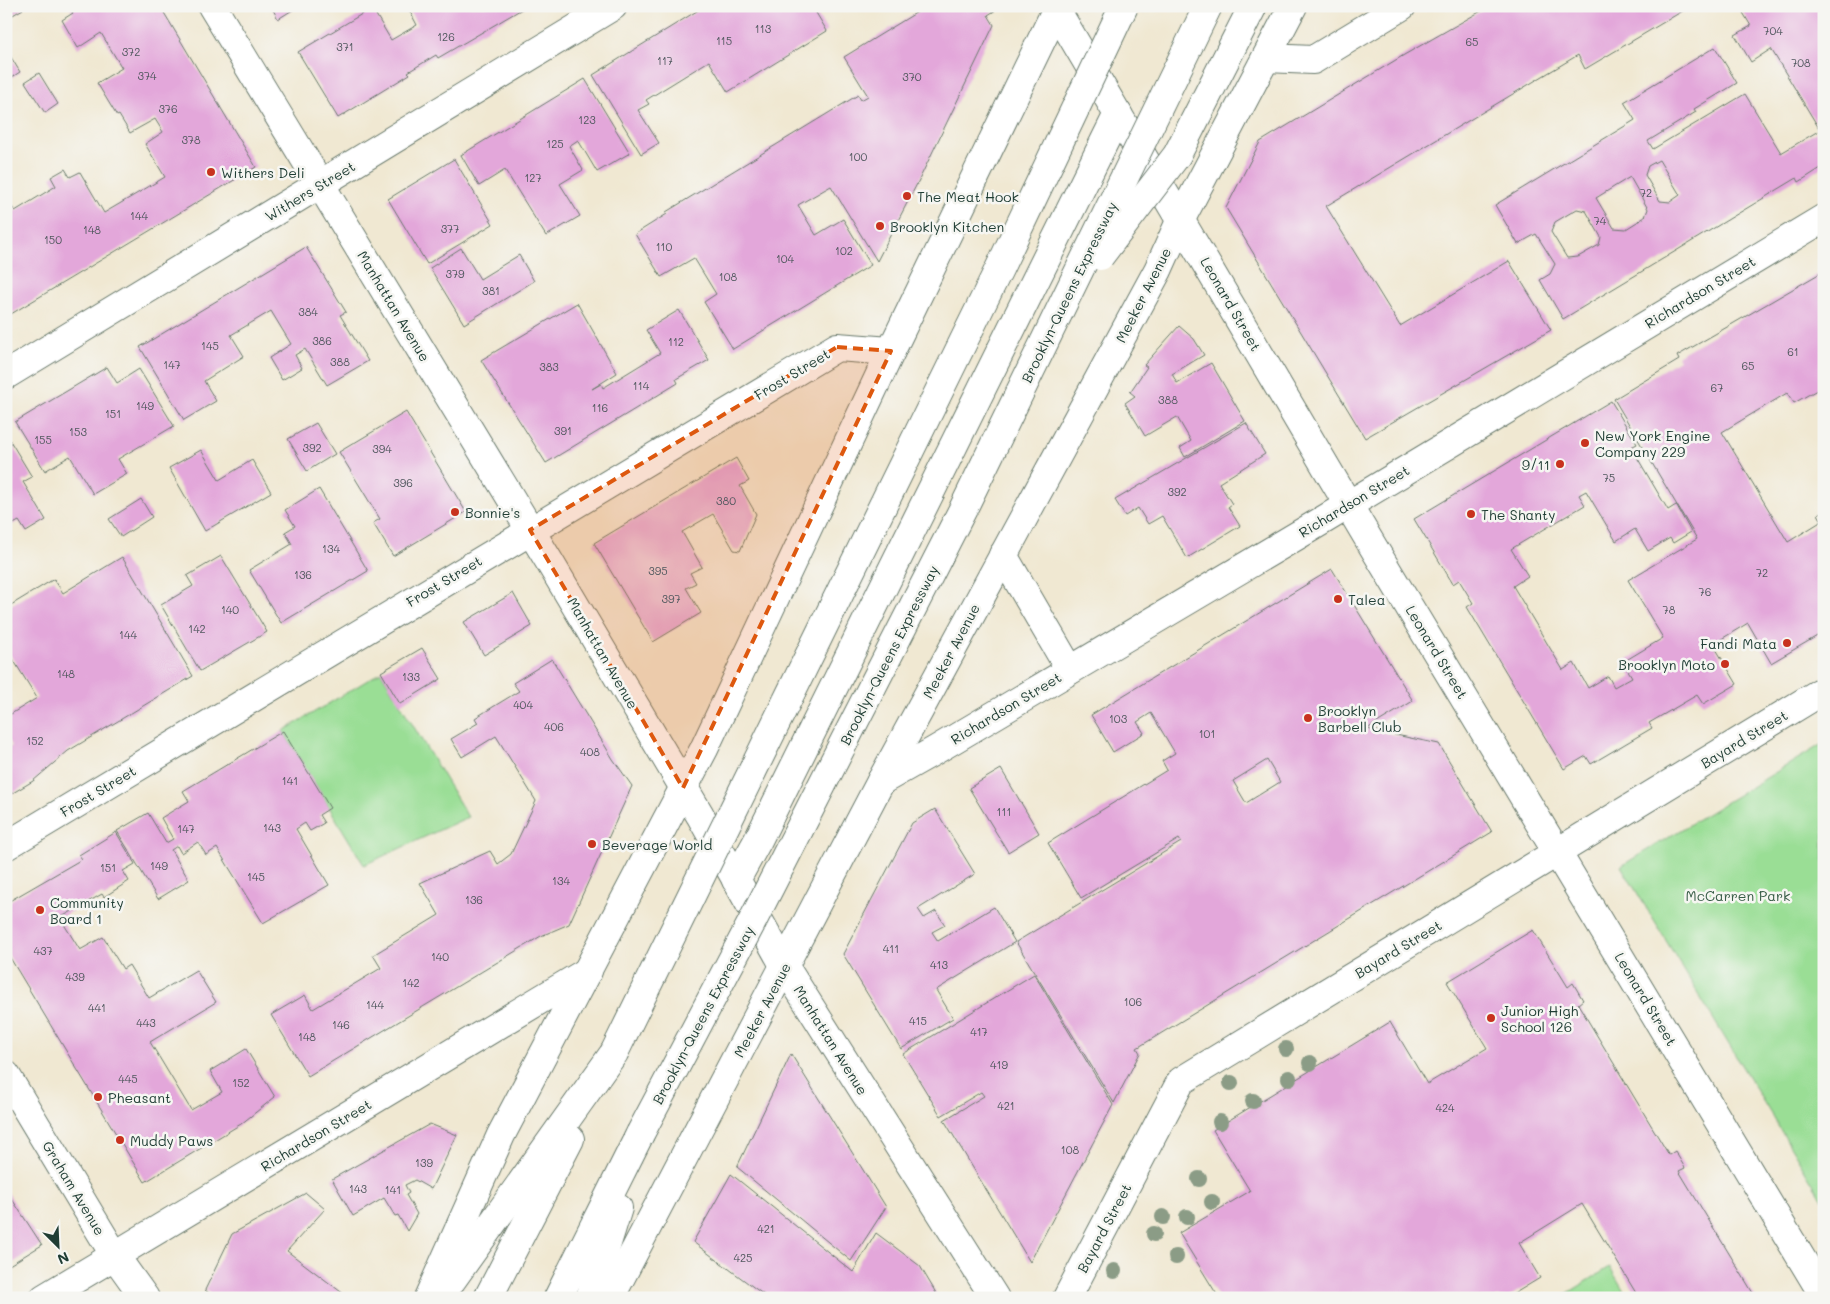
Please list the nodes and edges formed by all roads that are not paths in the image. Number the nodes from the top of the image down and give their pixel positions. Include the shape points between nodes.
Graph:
1 (212, 6) edge
2 (613, 6) edge
3 (1124, 6) edge
4 (1208, 6) edge
5 (1253, 6) edge
6 (1293, 6) edge
7 (1402, 6) edge
8 (1056, 7) edge
9 (1266, 58) junction
10 (1118, 114) junction
11 (320, 185) junction
12 (1824, 218) edge
13 (1180, 220) junction
14 (1063, 305) junction
15 (891, 351) junction
16 (6, 375) edge
17 (1348, 505) junction
18 (530, 530) junction
19 (1003, 555) junction
20 (1070, 670) junction
21 (1824, 690) edge
22 (881, 781) junction
23 (683, 788) junction
24 (6, 846) edge
25 (1557, 852) junction
26 (736, 880) junction
27 (785, 967) junction
28 (588, 971) junction
29 (614, 1053) junction
30 (6, 1075) edge
31 (640, 1134) junction
32 (115, 1256) junction
33 (1824, 1296) edge
34 (44, 1298) edge
35 (145, 1298) edge
36 (428, 1298) edge
37 (439, 1298) edge
38 (488, 1298) edge
39 (558, 1298) edge
40 (590, 1298) edge
41 (610, 1298) edge
42 (995, 1298) edge
43 (1067, 1298) edge

1 - 11 main road, Manhattan Avenue
2 - 11 main road, Withers Street
3 - 29 main road, bridge via 1000,267
4 - 14 main road, Brooklyn-Queens Expressway, bridge
5 - 14 main road, bridge via 1176,154
6 - 9 main road, Meeker Avenue
7 - 9 main road via 1313,60
8 - 10 main road, Leonard Street
8 - 15 main road
9 - 13 main road, Meeker Avenue
10 - 13 main road, Leonard Street
10 - 26 main road
11 - 16 main road, Withers Street
11 - 18 main road, Manhattan Avenue
12 - 17 main road, Richardson Street
13 - 17 main road, Leonard Street
13 - 19 main road, Meeker Avenue via 1158,270
14 - 31 main road, Brooklyn-Queens Expressway, bridge via 950,535
15 - 18 main road, Frost Street via 837,347
15 - 23 main road
17 - 20 main road, Richardson Street
17 - 25 main road, Leonard Street
18 - 23 main road, Manhattan Avenue
18 - 24 main road, Frost Street
19 - 20 main road
19 - 22 main road, Meeker Avenue
20 - 22 main road, Richardson Street
21 - 25 main road, Bayard Street
22 - 27 main road, Meeker Avenue
23 - 26 main road, Manhattan Avenue
23 - 28 main road
25 - 33 main road, Leonard Street
25 - 43 main road, Bayard Street via 1181,1081
26 - 27 main road, Manhattan Avenue
27 - 41 main road, Meeker Avenue
27 - 42 main road, Manhattan Avenue
28 - 32 main road, Richardson Street
28 - 36 main road via 501,1135
29 - 37 main road
29 - 38 main road
30 - 32 main road, Graham Avenue
31 - 39 main road, Brooklyn-Queens Expressway
31 - 40 main road
32 - 34 main road, Richardson Street
32 - 35 main road, Graham Avenue

